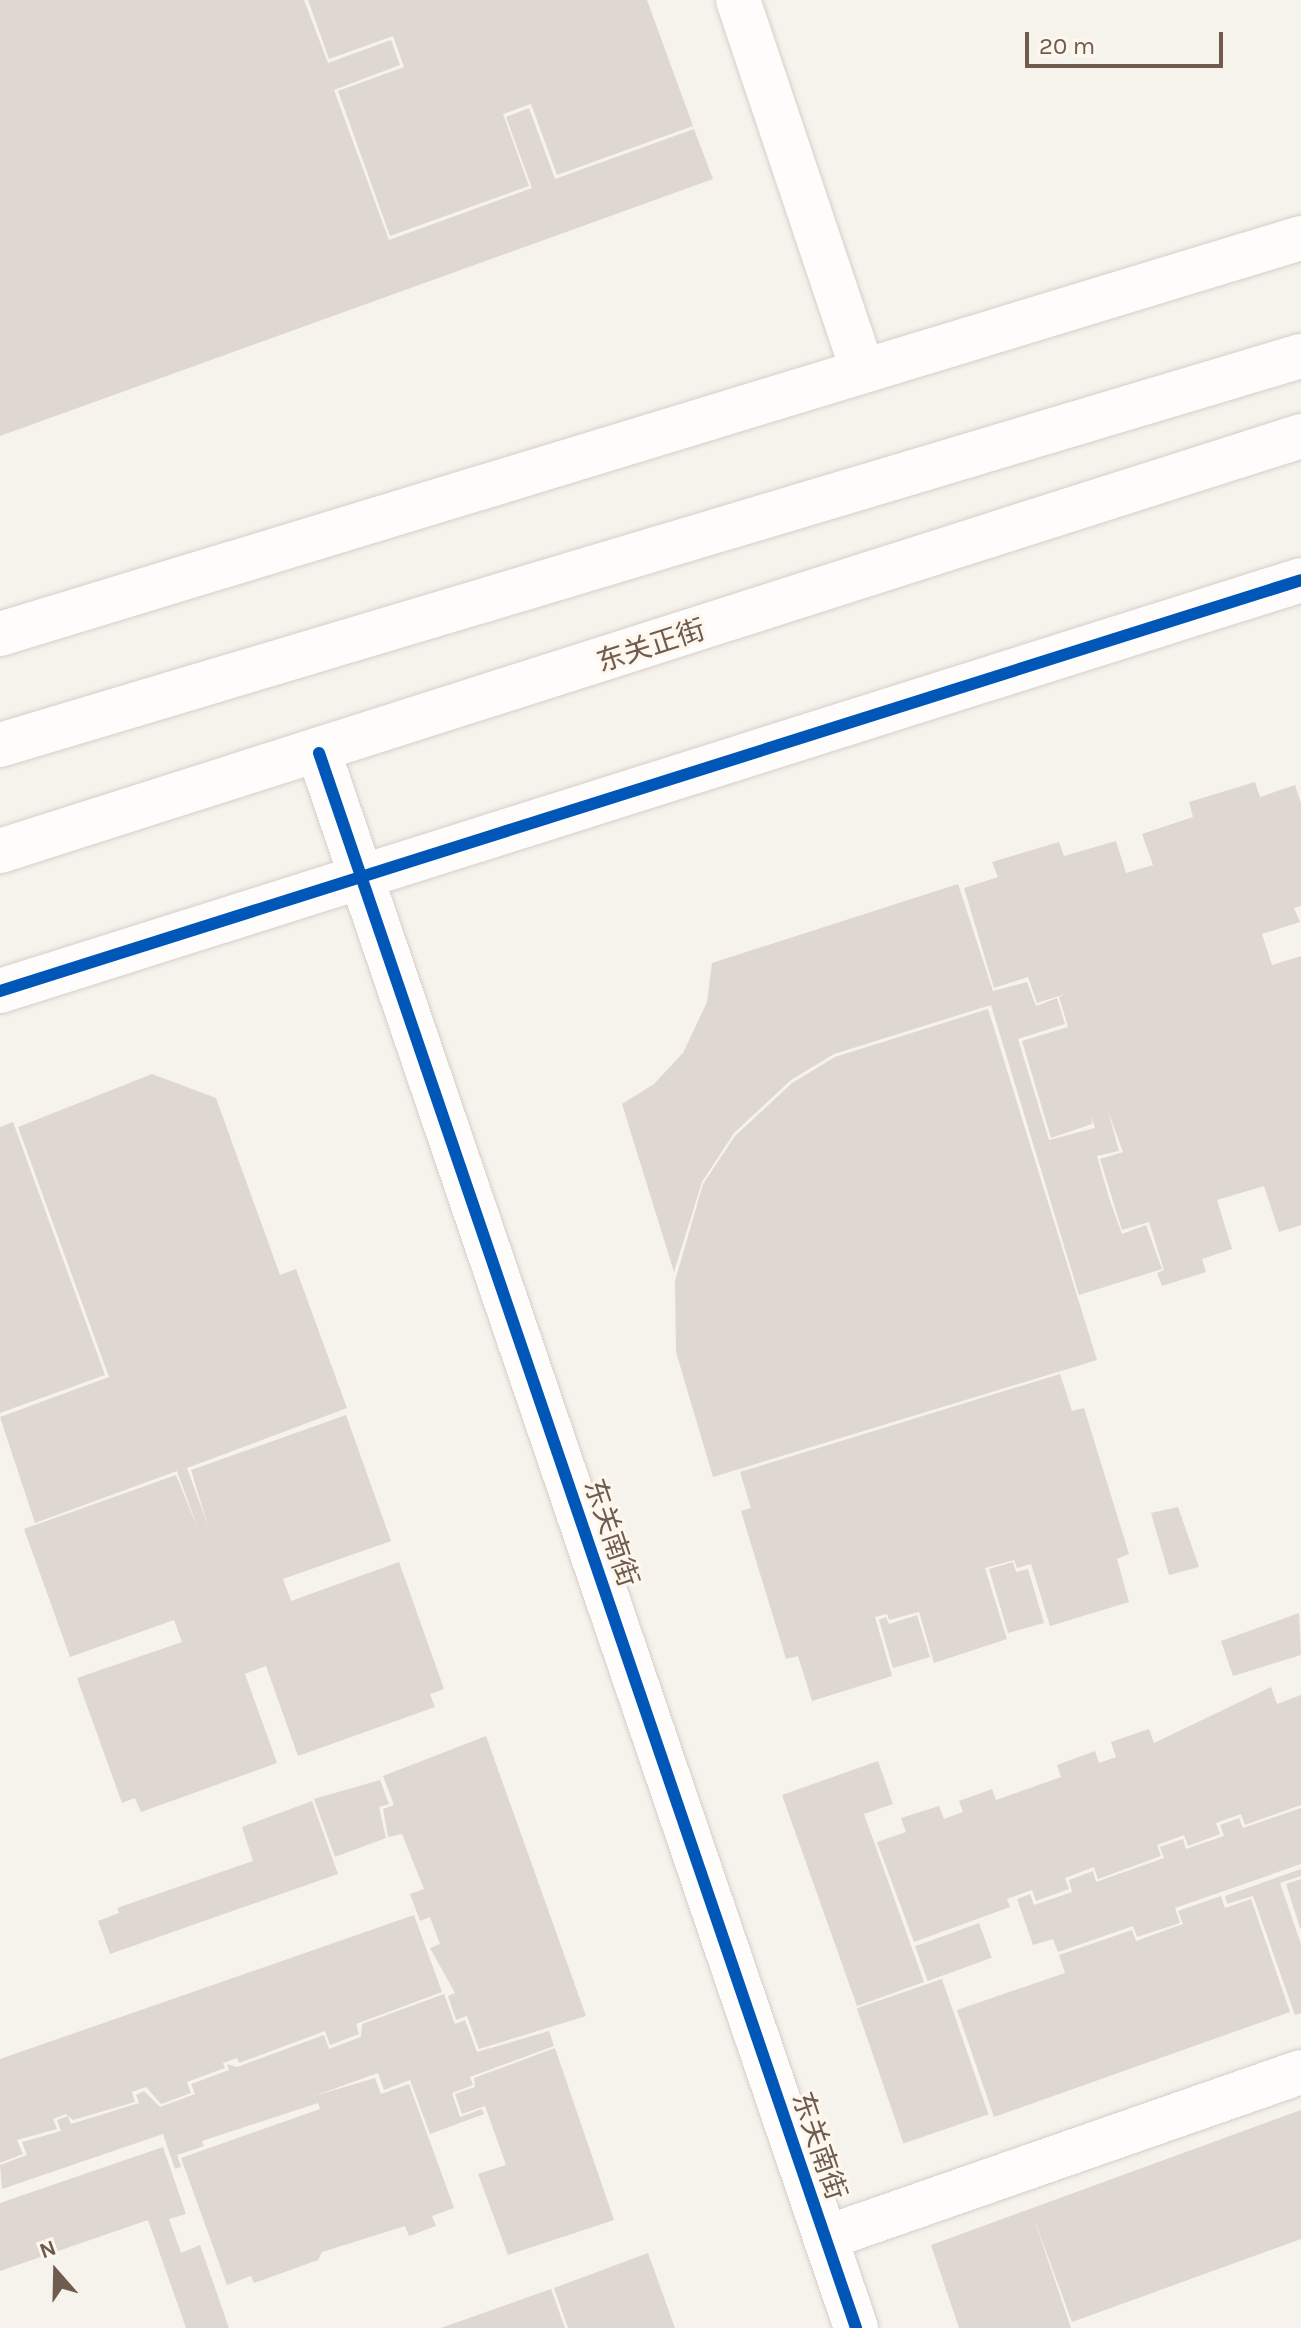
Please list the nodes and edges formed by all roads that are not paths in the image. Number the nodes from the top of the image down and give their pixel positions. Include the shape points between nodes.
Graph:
1 (738, 0) edge
2 (1301, 238) edge
3 (1301, 356) edge
4 (863, 371) junction
5 (1301, 436) edge
6 (1301, 580) edge
7 (0, 634) edge
8 (0, 745) edge
9 (319, 753) junction
10 (0, 851) edge
11 (362, 875) junction
12 (0, 991) edge
13 (1301, 2072) edge
14 (825, 2238) junction
15 (856, 2328) edge

1 - 4 street
2 - 4 street
3 - 8 street
4 - 7 street
5 - 9 street, 东关正街
6 - 11 street
9 - 10 street, 东关正街
9 - 11 street, 东关南街
11 - 12 street
11 - 14 street, 东关南街
13 - 14 street
14 - 15 street, 东关南街

